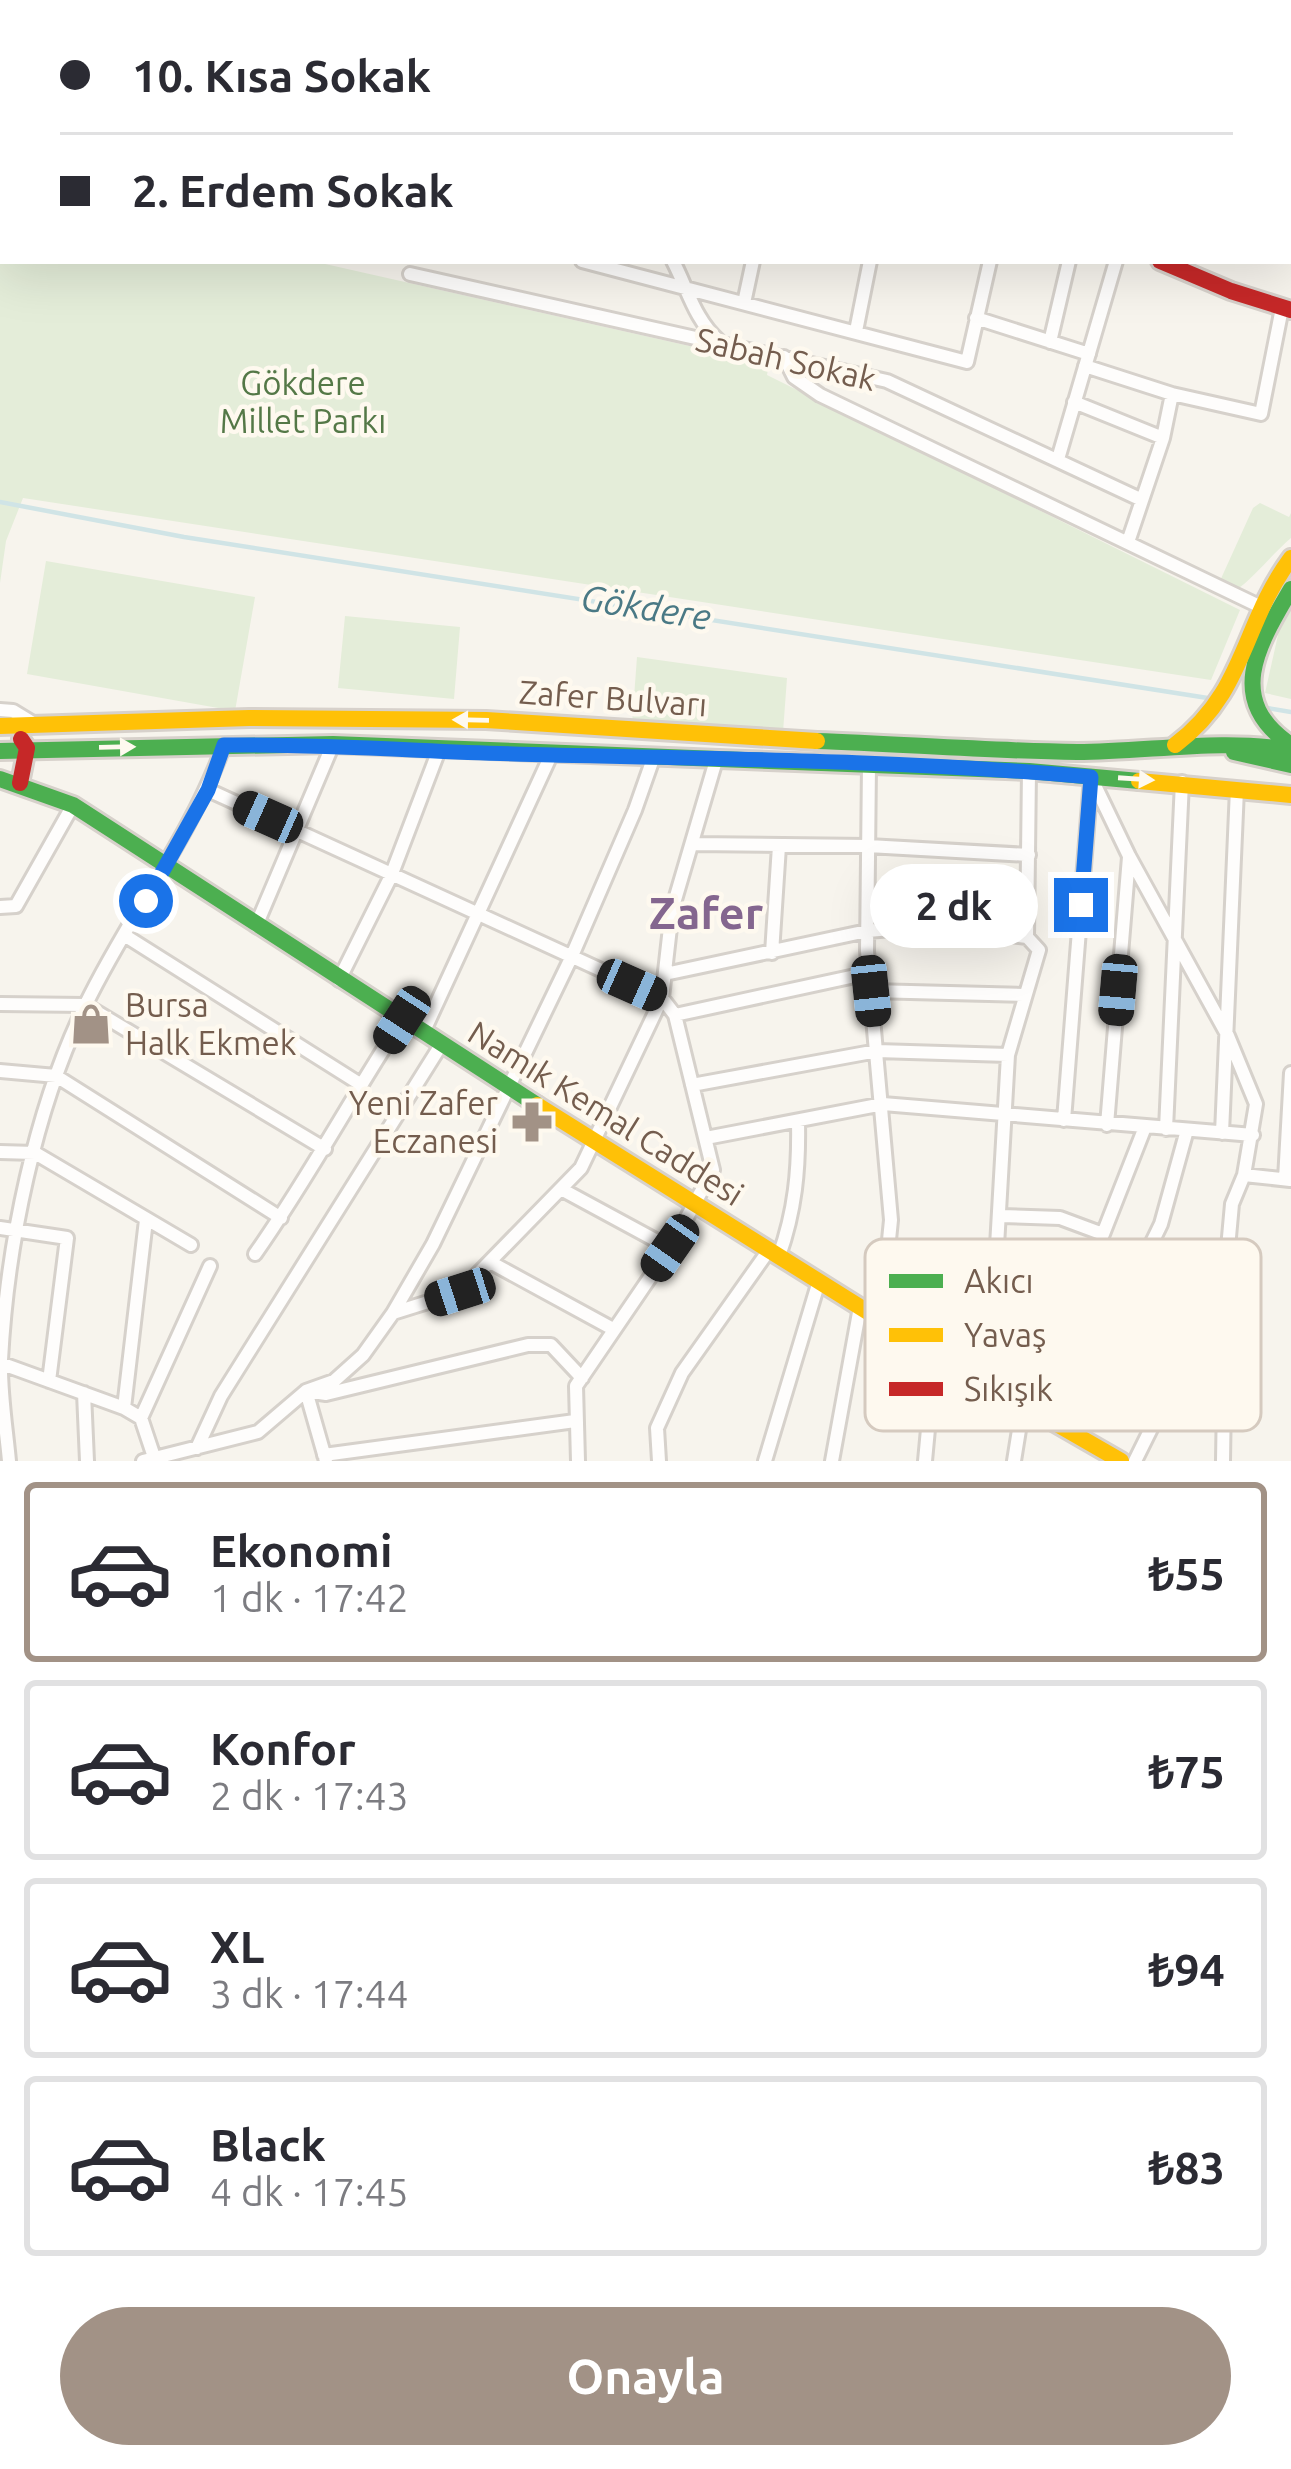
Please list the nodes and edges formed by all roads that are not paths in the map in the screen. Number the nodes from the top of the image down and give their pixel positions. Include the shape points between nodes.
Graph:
1 (593, 264) edge
2 (675, 264) edge
3 (752, 264) edge
4 (869, 264) edge
5 (989, 264) edge
6 (1068, 264) edge
7 (1115, 264) edge
8 (1168, 264) edge
9 (410, 274) dead end
10 (690, 290) junction
11 (744, 303) junction
12 (1286, 309) edge
13 (976, 318) junction
14 (856, 331) junction
15 (1050, 342) junction
16 (722, 344) junction
17 (784, 357) junction
18 (1087, 360) junction
19 (1172, 394) junction
20 (1074, 402) junction
21 (1163, 438) junction
22 (1058, 460) junction
23 (1142, 500) junction
24 (1128, 542) junction
25 (1291, 558) edge
26 (1291, 589) edge
27 (1258, 606) junction
28 (1245, 669) junction
29 (4, 720) edge
30 (1182, 740) junction
31 (333, 744) junction
32 (224, 745) junction
33 (1288, 746) edge
34 (1222, 747) junction
35 (27, 748) junction
36 (440, 750) junction
37 (0, 752) edge
38 (551, 755) junction
39 (654, 756) junction
40 (717, 757) junction
41 (869, 765) junction
42 (1291, 766) edge
43 (1029, 771) junction
44 (1091, 777) junction
45 (0, 778) edge
46 (1182, 782) junction
47 (20, 783) junction
48 (1237, 789) junction
49 (208, 790) junction
50 (1290, 797) edge
51 (73, 805) junction
52 (298, 830) junction
53 (693, 844) junction
54 (779, 846) junction
55 (868, 846) junction
56 (1029, 855) junction
57 (1129, 856) junction
58 (167, 867) junction
59 (391, 876) junction
60 (0, 907) edge
61 (479, 917) junction
62 (256, 926) junction
63 (867, 931) junction
64 (124, 935) junction
65 (1027, 937) junction
66 (1175, 940) junction
67 (772, 953) junction
68 (572, 958) junction
69 (869, 973) junction
70 (665, 974) junction
71 (338, 980) junction
72 (871, 991) junction
73 (1023, 995) junction
74 (662, 998) junction
75 (0, 1004) edge
76 (85, 1005) junction
77 (675, 1015) junction
78 (402, 1020) junction
79 (423, 1033) junction
80 (1228, 1036) junction
81 (441, 1045) junction
82 (877, 1052) junction
83 (1008, 1055) junction
84 (0, 1071) edge
85 (1291, 1073) edge
86 (56, 1076) junction
87 (360, 1084) junction
88 (508, 1085) junction
89 (692, 1085) junction
90 (883, 1104) junction
91 (1006, 1114) junction
92 (1064, 1120) junction
93 (798, 1122) junction
94 (1107, 1125) junction
95 (1145, 1127) junction
96 (1166, 1129) junction
97 (1187, 1130) junction
98 (1222, 1133) junction
99 (1253, 1136) junction
100 (706, 1138) junction
101 (596, 1140) junction
102 (326, 1149) junction
103 (0, 1152) edge
104 (35, 1153) junction
105 (1244, 1175) junction
106 (1288, 1179) edge
107 (561, 1190) junction
108 (696, 1203) junction
109 (1001, 1216) junction
110 (280, 1218) junction
111 (146, 1220) junction
112 (0, 1228) edge
113 (16, 1228) junction
114 (1103, 1234) junction
115 (889, 1239) edge
116 (999, 1239) edge
117 (1101, 1239) edge
118 (1154, 1239) edge
119 (1229, 1239) edge
120 (190, 1246) dead end
121 (670, 1248) junction
122 (774, 1253) junction
123 (255, 1254) dead end
124 (490, 1262) junction
125 (209, 1266) dead end
126 (819, 1281) junction
127 (860, 1307) junction
128 (4, 1310) edge
129 (865, 1310) edge
130 (393, 1313) junction
131 (613, 1329) junction
132 (0, 1364) edge
133 (582, 1378) junction
134 (49, 1381) junction
135 (306, 1391) junction
136 (84, 1393) junction
137 (124, 1408) junction
138 (141, 1418) junction
139 (574, 1421) junction
140 (928, 1431) edge
141 (1019, 1431) edge
142 (1069, 1431) edge
143 (1141, 1431) edge
144 (1224, 1431) edge
145 (197, 1448) junction
146 (325, 1458) edge
147 (148, 1459) edge
148 (1123, 1460) edge
149 (9, 1461) edge
150 (87, 1461) edge
151 (578, 1461) edge
152 (659, 1461) edge
153 (765, 1461) edge
154 (832, 1461) edge
155 (925, 1461) edge
156 (1014, 1461) edge
157 (1223, 1461) edge

1 - 10 street
2 - 10 street
3 - 11 street
4 - 14 street
5 - 13 street
6 - 15 street
7 - 18 street
8 - 12 main road
9 - 16 street, Sabah Sokak
10 - 11 street
10 - 16 street via 699,323
11 - 14 street
12 - 19 street via 1261,414
13 - 14 street via 967,362
13 - 15 street
15 - 18 street
16 - 17 street, Sabah Sokak
17 - 22 street, Sabah Sokak via 887,381
17 - 24 street via 794,377 820,395
18 - 19 street
18 - 20 street
19 - 21 street
20 - 21 street
20 - 22 street
21 - 23 street
22 - 23 street, Sabah Sokak
23 - 24 street
24 - 27 street
25 - 27 main road
26 - 28 main road
27 - 28 main road
28 - 30 main road
28 - 33 main road via 1258,713
30 -> 29 main road, Zafer Bulvarı via 1081,752 486,720
29 - 35 main road
30 - 34 main road, Zafer Bulvarı
31 - 32 main road, Zafer Bulvarı
31 - 36 main road, Zafer Bulvarı
31 - 52 street
35 -> 32 main road, Zafer Bulvarı
32 - 49 street
33 - 34 main road, Zafer Bulvarı
34 - 42 main road, Zafer Bulvarı
35 - 37 main road, Zafer Bulvarı
35 - 47 main road
36 - 38 main road, Zafer Bulvarı
36 - 59 street
38 - 39 main road, Zafer Bulvarı
38 - 61 street
39 - 40 main road, Zafer Bulvarı
39 - 68 street
40 - 41 main road, Zafer Bulvarı
40 - 53 street
41 - 43 main road, Zafer Bulvarı
41 - 55 street
43 - 44 main road, Zafer Bulvarı
43 - 56 street
44 -> 46 main road, Zafer Bulvarı
44 - 57 street
44 - 92 street
45 - 47 main road, Namık Kemal Caddesi
46 - 48 main road, Zafer Bulvarı
46 - 66 street
47 - 51 main road, Namık Kemal Caddesi
48 - 50 main road, Zafer Bulvarı
48 - 80 street
49 - 52 street
49 - 58 street
51 - 58 main road, Namık Kemal Caddesi
51 - 60 street via 16,906
52 - 59 street
52 - 62 street
53 - 54 street
53 - 70 street via 672,910
54 - 55 street
54 - 67 street
55 - 56 street
55 - 63 street
56 - 65 street
57 - 66 street
57 - 94 street
58 - 62 main road, Namık Kemal Caddesi
58 - 64 street
59 - 61 street
59 - 71 street
61 - 68 street
61 - 79 street
62 - 71 main road, Namık Kemal Caddesi
63 - 65 street via 930,926
63 - 67 street
63 - 69 street
64 - 76 street
64 - 87 street
65 - 73 street via 1039,950
66 - 80 street
66 - 96 street
67 - 70 street
68 - 74 street
68 - 88 street
69 - 72 street
69 - 77 street
70 - 74 street
71 - 78 main road, Namık Kemal Caddesi
72 - 73 street
72 - 82 street
73 - 83 street
74 - 77 street
74 - 101 street
75 - 76 street
76 - 86 street
76 - 102 street
77 - 89 street
78 - 79 main road, Namık Kemal Caddesi
78 - 87 street
79 - 81 main road, Namık Kemal Caddesi
80 - 98 street
80 - 99 street via 1256,1104
81 - 88 main road, Namık Kemal Caddesi
81 - 145 street via 221,1396
82 - 83 street
82 - 89 street
82 - 90 street
83 - 91 street
84 - 86 street
85 - 106 street
86 - 104 street
86 - 110 street
87 - 102 street
88 - 101 main road, Namık Kemal Caddesi
88 - 130 street
89 - 100 street
90 - 91 street
90 - 93 street
90 - 115 street
91 - 92 street
91 - 109 street
92 - 94 street
93 - 100 street
93 - 122 street via 792,1220
94 - 95 street
95 - 96 street
95 - 114 street
96 - 97 street
97 - 98 street
97 - 118 street
98 - 99 street
99 - 105 street
100 - 108 street via 713,1170
101 - 107 street
101 - 108 main road, Namık Kemal Caddesi
102 - 110 street
103 - 104 street
104 - 111 street
104 - 113 street
105 - 106 street
105 - 119 street
107 - 121 street
107 - 124 street
108 - 121 street
108 - 122 main road, Namık Kemal Caddesi
109 - 114 street via 1060,1218
109 - 116 street
110 - 123 street
111 - 120 street
111 - 137 street
112 - 113 street
113 - 128 street
113 - 134 street via 68,1238
114 - 117 street
121 - 131 street
122 - 126 main road, Namık Kemal Caddesi
122 - 152 street via 682,1373 658,1428
124 - 130 street via 460,1292
124 - 131 street
125 - 138 street
126 - 127 main road, Namık Kemal Caddesi
126 - 153 street
127 - 129 main road, Namık Kemal Caddesi
127 - 154 street
128 - 132 street
130 - 135 street via 334,1381
131 - 133 street
132 - 134 street
132 - 149 street
133 - 135 street via 550,1345 528,1346 326,1394
133 - 139 street
134 - 136 street
135 - 145 street via 258,1432
135 - 146 street
136 - 137 street
136 - 150 street
137 - 138 street
138 - 147 street
139 - 146 street
139 - 151 street
140 - 155 street
141 - 156 street
142 - 148 main road, Namık Kemal Caddesi
143 - 148 street
144 - 157 street
145 - 147 street

